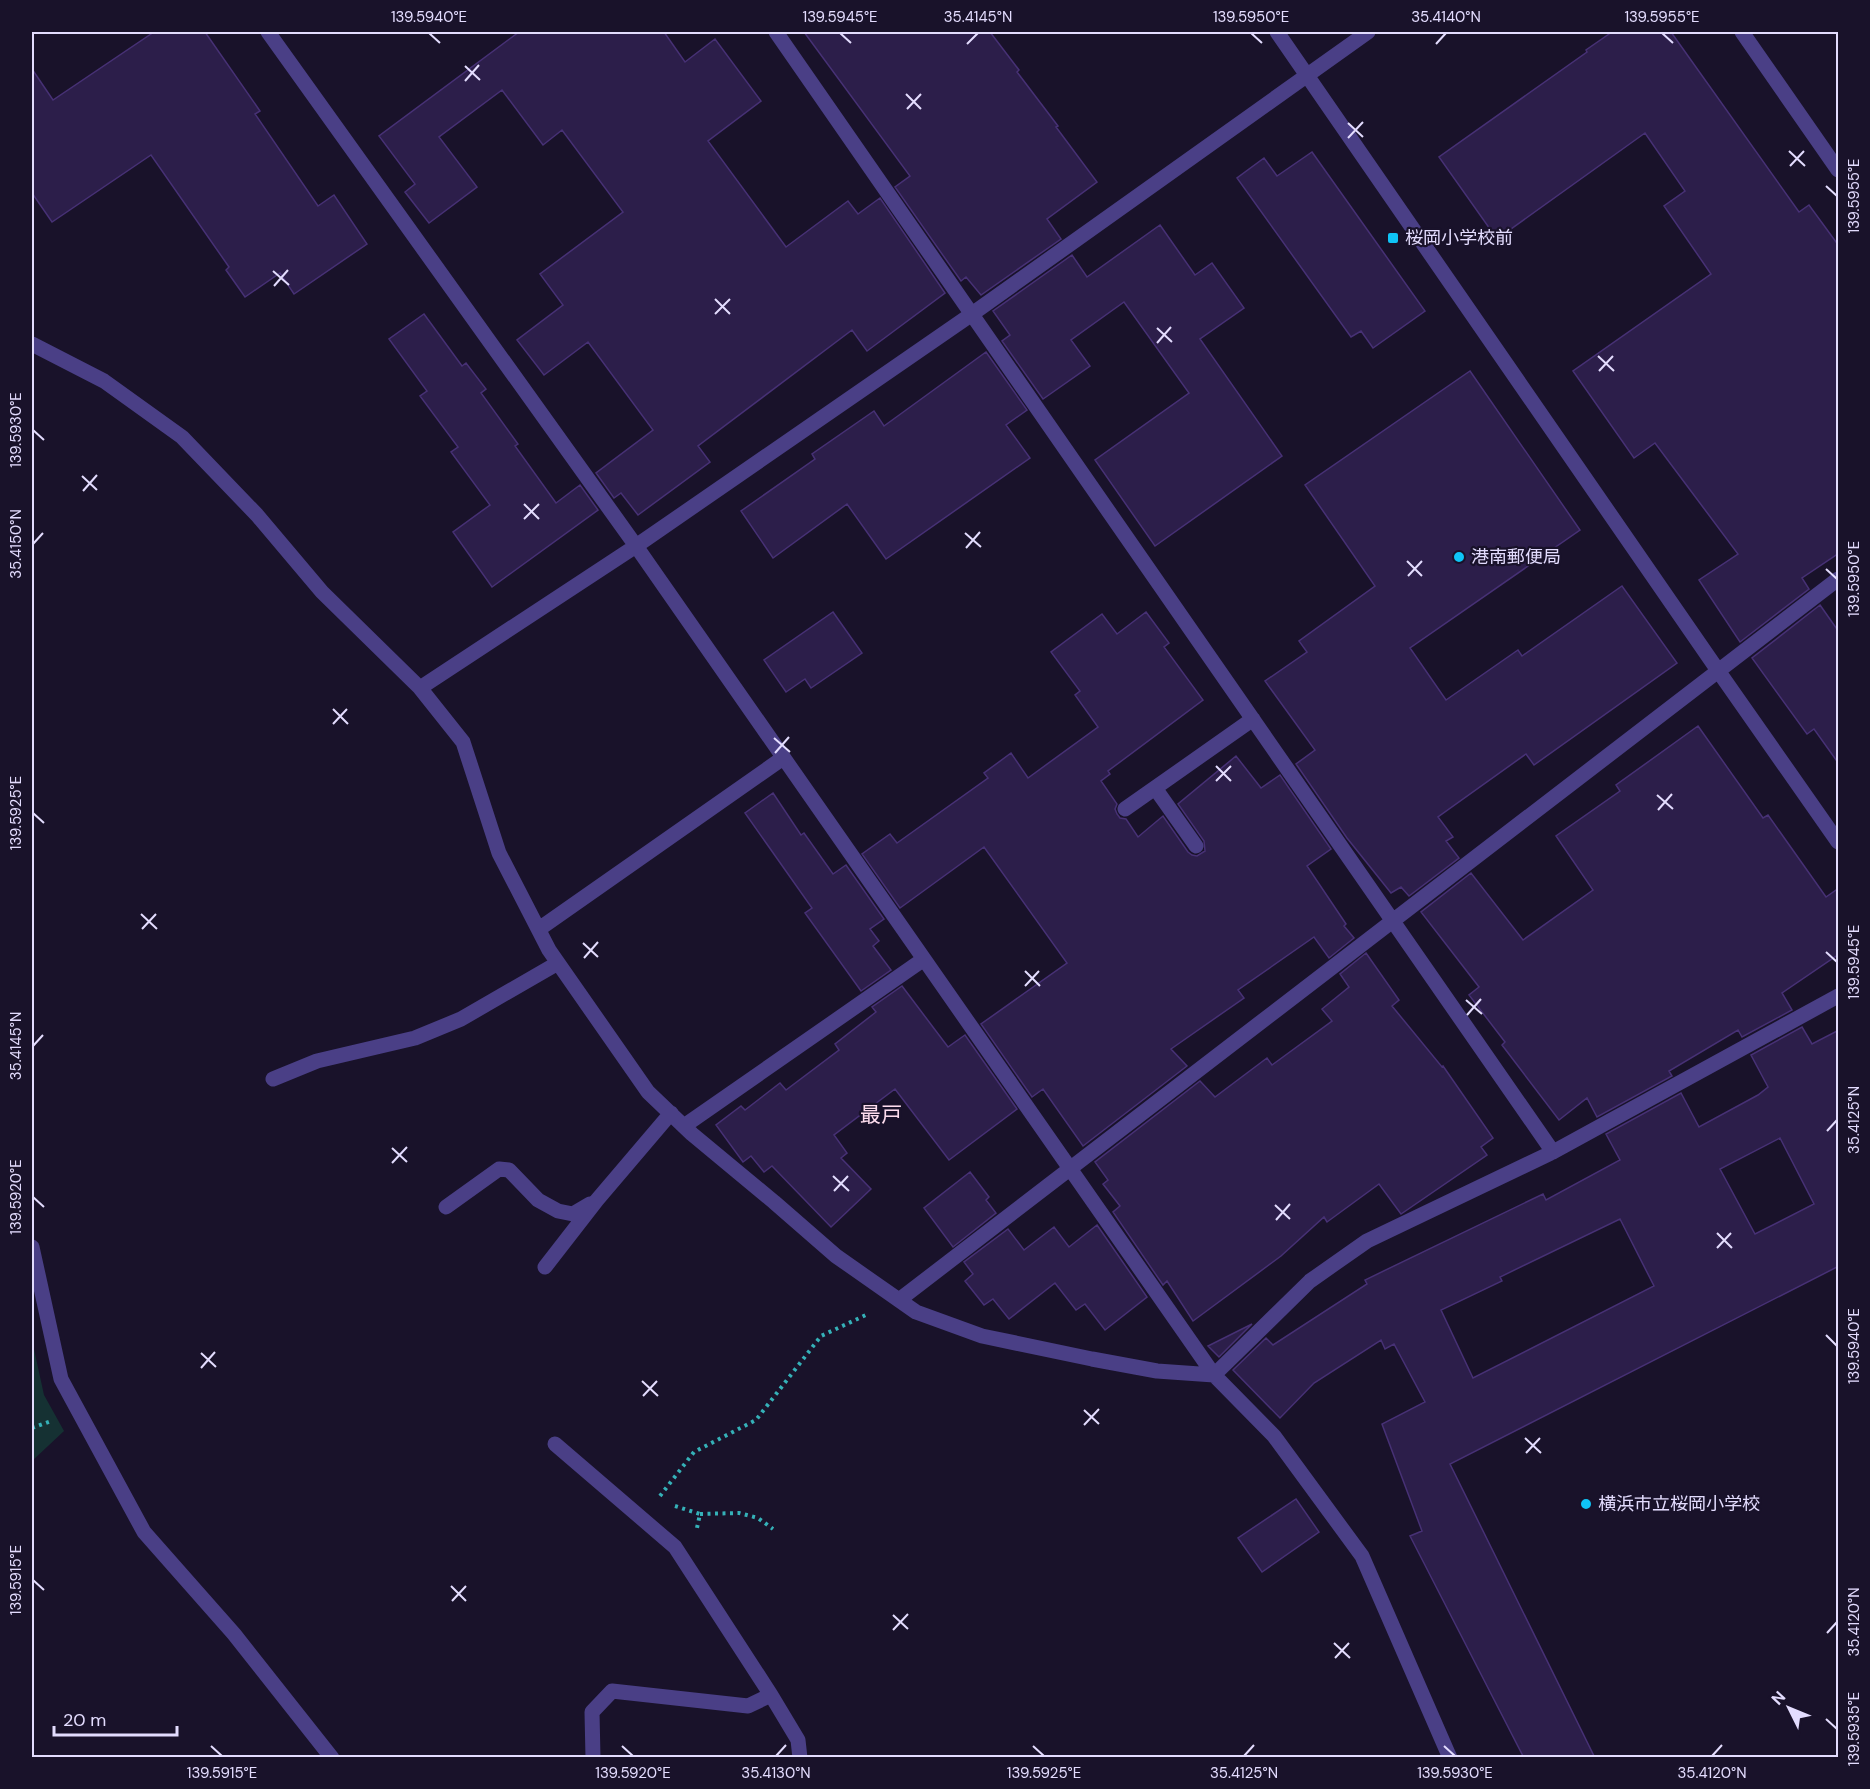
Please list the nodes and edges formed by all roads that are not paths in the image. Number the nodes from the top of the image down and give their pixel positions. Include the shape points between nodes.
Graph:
1 (268, 32) edge
2 (777, 32) edge
3 (1277, 32) edge
4 (1368, 32) edge
5 (1742, 32) edge
6 (1306, 74) junction
7 (1839, 170) edge
8 (972, 314) junction
9 (32, 344) edge
10 (636, 546) junction
11 (1839, 579) edge
12 (1719, 672) junction
13 (420, 688) junction
14 (1253, 719) junction
15 (783, 758) junction
16 (1155, 788) junction
17 (1125, 809) dead end
18 (1839, 842) edge
19 (1196, 846) dead end
20 (1394, 921) junction
21 (539, 929) junction
22 (924, 959) junction
23 (558, 963) junction
24 (1839, 996) edge
25 (273, 1079) dead end
26 (670, 1113) junction
27 (684, 1126) junction
28 (1553, 1152) junction
29 (1070, 1169) junction
30 (597, 1200) junction
31 (446, 1207) dead end
32 (32, 1247) edge
33 (545, 1267) dead end
34 (899, 1300) junction
35 (1214, 1375) junction
36 (555, 1444) dead end
37 (771, 1695) junction
38 (332, 1758) edge
39 (593, 1758) edge
40 (800, 1758) edge
41 (1450, 1758) edge

1 - 10 street
2 - 8 street
3 - 6 street
4 - 6 street
5 - 7 street
6 - 8 street
6 - 12 street
8 - 10 street
8 - 14 street
9 - 13 street via 104,381 182,437 257,515 322,592
10 - 13 street
10 - 15 street
11 - 12 street
12 - 18 street
12 - 20 street
13 - 21 street via 463,742 499,853
14 - 16 street
14 - 20 street
15 - 21 street
15 - 22 street
16 - 17 street
16 - 19 street
20 - 28 street
20 - 29 street
21 - 23 street
22 - 27 street
22 - 29 street
23 - 25 street via 461,1020 415,1038 317,1061
23 - 26 street via 648,1092
24 - 28 street
26 - 27 street
26 - 30 street
27 - 34 street via 836,1256
28 - 35 street via 1367,1241 1310,1281
29 - 34 street
29 - 35 street
30 - 31 street via 573,1214 558,1210 538,1200 509,1170 500,1169
30 - 33 street
32 - 38 street via 61,1379 144,1532 234,1634
34 - 35 street via 916,1312 982,1336 1157,1371
35 - 41 street via 1274,1436 1362,1556
36 - 37 street via 675,1547
37 - 39 street via 748,1706 612,1691 592,1712
37 - 40 street via 798,1740

